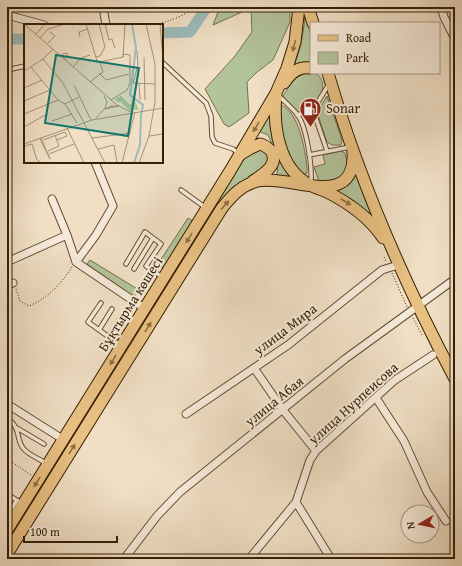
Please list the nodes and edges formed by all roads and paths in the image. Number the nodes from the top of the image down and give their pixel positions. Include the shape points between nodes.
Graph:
1 (103, 7) edge
2 (299, 7) edge
3 (308, 7) edge
4 (441, 7) edge
5 (191, 10) dead end
6 (7, 15) edge
7 (313, 22) edge
8 (40, 24) edge
9 (106, 24) edge
10 (158, 24) edge
11 (455, 39) edge
12 (163, 63) edge
13 (24, 66) edge
14 (310, 68) edge
15 (7, 70) edge
16 (329, 77) edge
17 (276, 93) junction
18 (313, 110) junction
19 (297, 114) junction
20 (352, 149) junction
21 (326, 151) junction
22 (240, 155) junction
23 (309, 155) junction
24 (95, 163) edge
25 (310, 186) junction
26 (242, 187) junction
27 (181, 190) dead end
28 (52, 199) dead end
29 (207, 209) junction
30 (67, 236) junction
31 (153, 238) junction
32 (7, 262) edge
33 (76, 262) junction
34 (397, 262) junction
35 (126, 264) dead end
36 (7, 268) edge
37 (134, 269) dead end
38 (163, 278) junction
39 (455, 279) edge
40 (10, 284) edge
41 (101, 303) dead end
42 (417, 306) junction
43 (144, 308) junction
44 (112, 309) dead end
45 (122, 316) dead end
46 (99, 330) junction
47 (109, 337) junction
48 (121, 346) junction
49 (433, 355) dead end
50 (254, 368) junction
51 (455, 379) edge
52 (376, 398) junction
53 (7, 404) edge
54 (284, 410) junction
55 (186, 414) dead end
56 (7, 418) edge
57 (17, 428) junction
58 (64, 440) junction
59 (44, 444) dead end
60 (316, 452) junction
61 (10, 461) dead end
62 (48, 465) junction
63 (35, 478) dead end
64 (7, 494) edge
65 (20, 502) junction
66 (296, 502) junction
67 (7, 515) edge
68 (446, 521) dead end
69 (7, 530) edge
70 (7, 554) edge
71 (124, 559) edge
72 (249, 559) edge
73 (331, 559) edge

1 - 9 street
2 -> 17 main road via 295,42
3 - 7 main road
4 - 11 street
5 - 10 path via 168,22
6 - 8 street
12 - 22 lane via 206,103 211,116 212,137 215,143
13 - 15 lane
14 - 17 main road via 301,68 293,72
16 - 18 lane
16 - 20 main road
17 - 19 lane
17 -> 22 main road, Бұқтырма көшесі
17 - 25 main road via 276,127 282,150 294,172
18 - 19 lane
18 - 21 lane
19 - 23 lane
20 - 21 lane
20 - 25 main road via 352,166 344,180 329,187
20 - 34 main road
21 - 23 lane
22 - 26 main road via 256,146 264,145 271,151 274,160 263,174
22 - 29 main road, Бұқтырма көшесі
23 - 25 lane via 312,170
24 - 33 street via 113,206
25 - 26 main road, Бұқтырма көшесі via 279,180 258,181
25 -> 34 main road via 328,192 356,208 379,233
70 -> 26 main road, Бұқтырма көшесі via 216,216
27 - 29 lane
28 - 30 street
29 -> 38 main road, Бұқтырма көшесі
30 - 32 street
30 - 33 street
31 - 35 lane via 145,232
31 - 37 lane
31 - 38 lane via 161,244 146,266
33 - 40 path via 54,290 40,302 29,306 20,301
33 - 43 street
34 - 42 main road
34 - 50 street, улица Мира via 382,270 288,345
36 - 40 path
38 - 43 main road, Бұқтырма көшесі
39 - 42 street, улица Абая
41 - 46 lane via 88,322
42 - 51 main road
42 - 54 street, улица Абая via 345,359
43 - 48 main road, Бұқтырма көшесі
44 - 46 lane
45 - 47 lane
46 - 47 lane
47 - 48 lane
48 -> 58 main road, Бұқтырма көшесі
49 - 52 street, улица Нурпеисова via 395,380
50 - 54 street
50 - 55 street, улица Мира
52 - 60 street, улица Нурпеисова
52 - 68 street via 404,441 427,492
53 - 58 street
54 - 60 street
54 - 71 street, улица Абая via 180,492 157,516
56 - 57 lane
57 - 59 lane
57 - 62 lane via 24,449
58 - 62 main road, Бұқтырма көшесі
60 - 66 street, улица Нурпеисова via 310,460
61 - 63 path
62 -> 65 main road, Бұқтырма көшесі
64 - 65 lane
65 - 67 lane
65 - 69 main road, Бұқтырма көшесі
66 - 72 street, улица Нурпеисова
66 - 73 street

